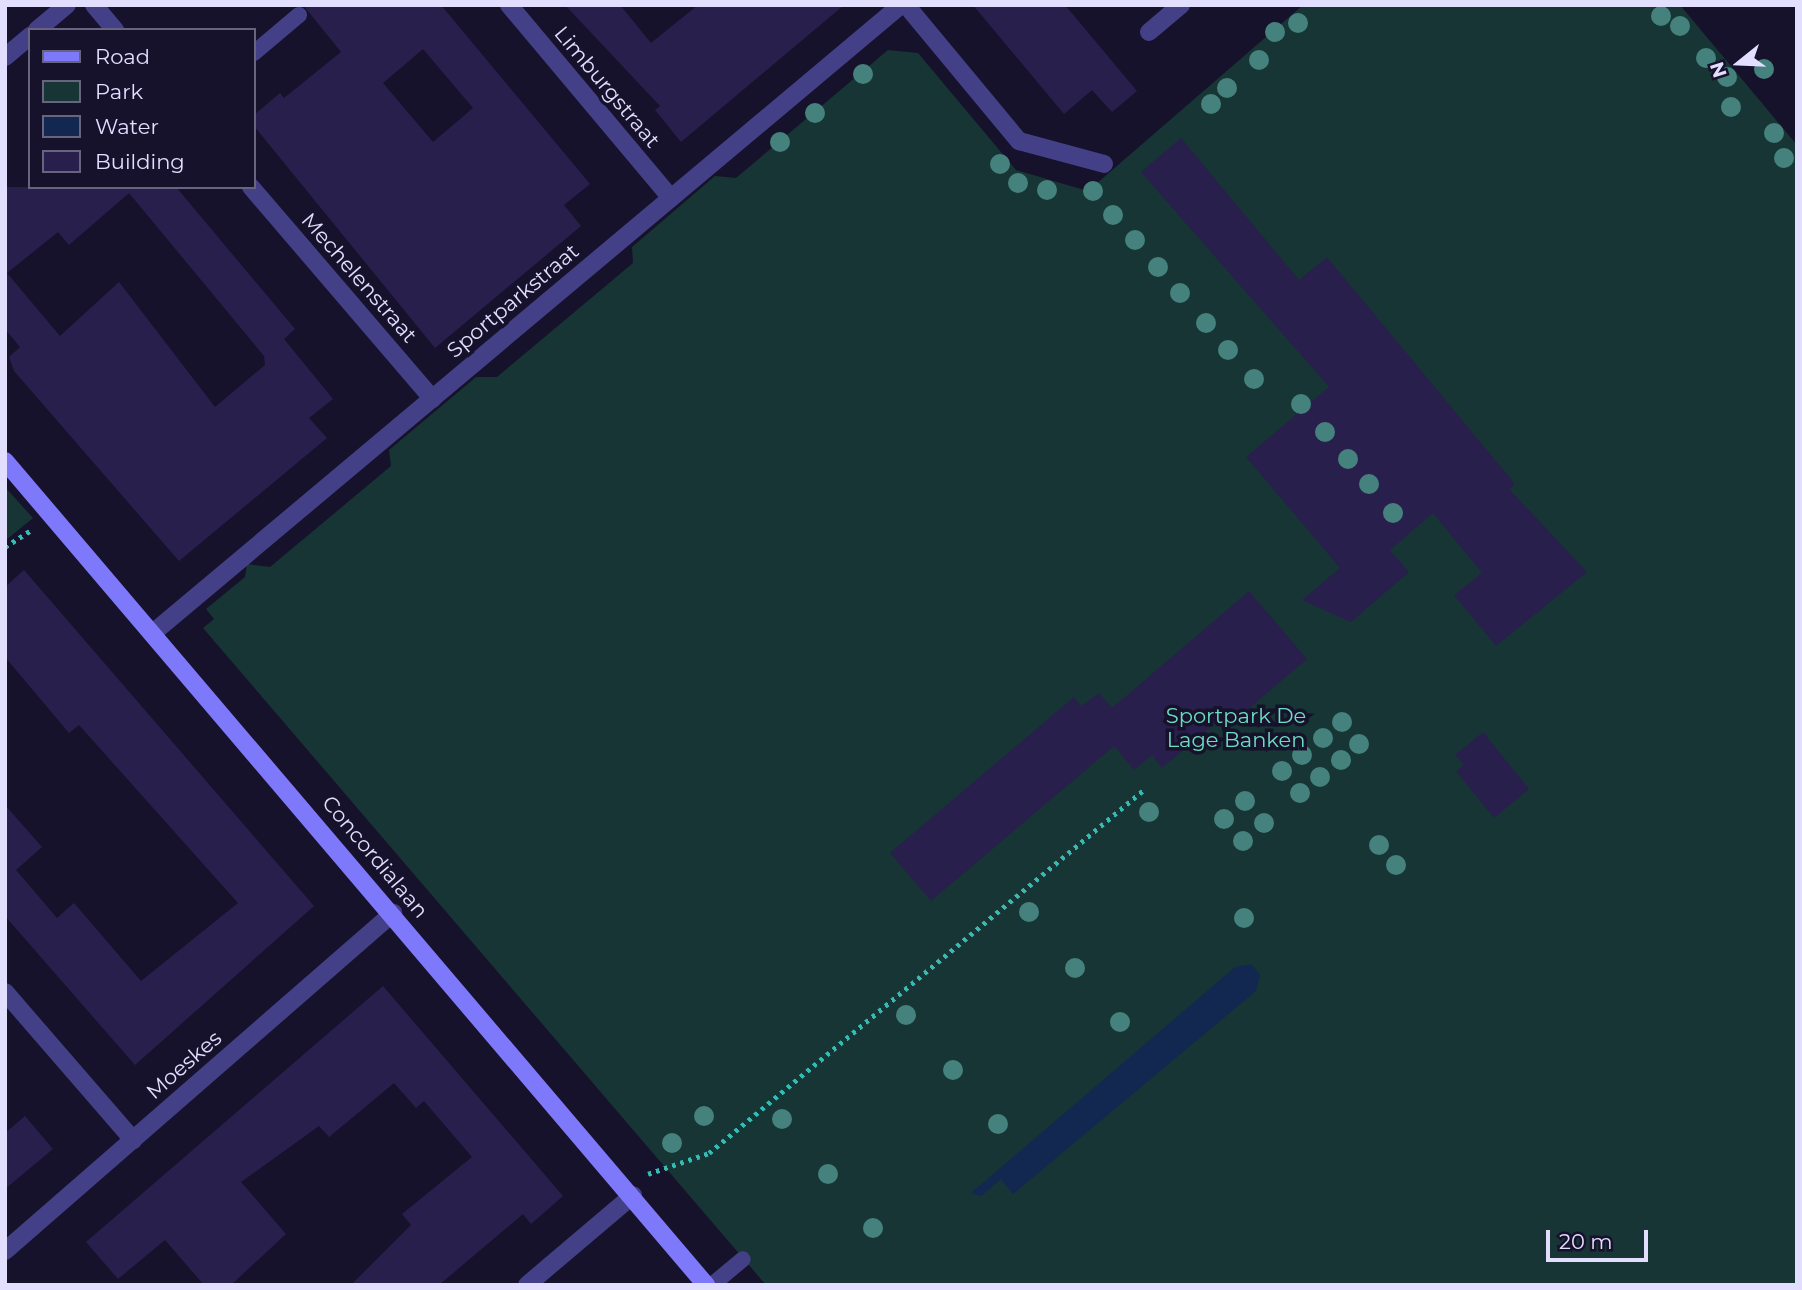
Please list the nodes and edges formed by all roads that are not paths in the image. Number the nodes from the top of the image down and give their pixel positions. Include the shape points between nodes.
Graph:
1 (67, 5) edge
2 (94, 5) edge
3 (509, 5) edge
4 (903, 5) edge
5 (1181, 5) edge
6 (299, 15) dead end
7 (39, 28) edge
8 (114, 28) edge
9 (1149, 32) dead end
10 (28, 38) edge
11 (256, 51) edge
12 (5, 57) edge
13 (1104, 164) dead end
14 (253, 189) edge
15 (671, 198) junction
16 (433, 399) junction
17 (5, 461) edge
18 (154, 632) junction
19 (393, 913) junction
20 (5, 992) edge
21 (133, 1140) junction
22 (631, 1193) junction
23 (5, 1251) edge
24 (743, 1259) dead end
25 (527, 1285) edge
26 (706, 1285) edge
27 (712, 1285) edge

1 - 7 street
2 - 8 street
3 - 15 street, Limburgstraat
4 - 13 street, Sportparkstraat via 1019,141
4 - 15 street, Sportparkstraat
5 - 9 street
6 - 11 lane
10 - 12 street
14 - 16 street, Mechelenstraat
15 - 16 street, Sportparkstraat
16 - 18 street, Sportparkstraat
17 - 18 street, Concordialaan
18 - 19 street, Concordialaan
19 - 21 street, Moeskes
19 - 22 street, Concordialaan
20 - 21 street
21 - 23 street, Moeskes
22 - 25 street
22 - 26 street, Concordialaan
24 - 27 lane

